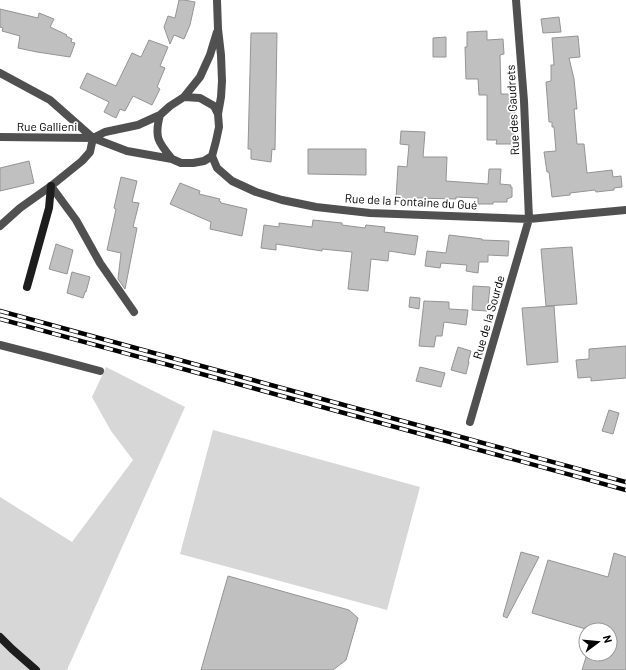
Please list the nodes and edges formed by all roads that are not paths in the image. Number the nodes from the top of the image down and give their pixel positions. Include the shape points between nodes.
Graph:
1 (217, 0) edge
2 (516, 0) edge
3 (218, 29) junction
4 (0, 73) edge
5 (184, 98) junction
6 (160, 114) junction
7 (218, 114) junction
8 (0, 137) edge
9 (93, 138) junction
10 (212, 156) junction
11 (172, 159) junction
12 (51, 186) junction
13 (626, 210) edge
14 (529, 219) junction
15 (0, 226) edge
16 (27, 287) dead end
17 (134, 312) dead end
18 (0, 345) edge
19 (100, 371) dead end
20 (470, 422) dead end
21 (0, 637) edge
22 (36, 670) edge

1 - 3 street
2 - 14 street, Rue des Gaudrets via 524,101
3 - 5 street via 200,77
3 - 7 street via 222,81
4 - 9 street via 50,100
5 - 6 street
5 - 7 street via 200,98 214,106
6 - 9 street, Rue Gallieni via 138,125 105,132
6 - 11 street via 158,137 161,146
7 - 10 street via 219,127
8 - 9 street, Rue Gallieni
9 - 11 street, Rue Gallieni via 127,152
9 - 12 street via 90,152
10 - 11 street via 193,163
10 - 14 street, Rue de la Fontaine du Gué via 217,168 232,181 262,194 316,207 370,213
12 - 15 street
12 - 16 main road via 49,208
12 - 17 street via 76,220 100,263
13 - 14 street, Rue de la Fontaine du Gué
14 - 20 street, Rue de la Sourde
18 - 19 street
21 - 22 main road

